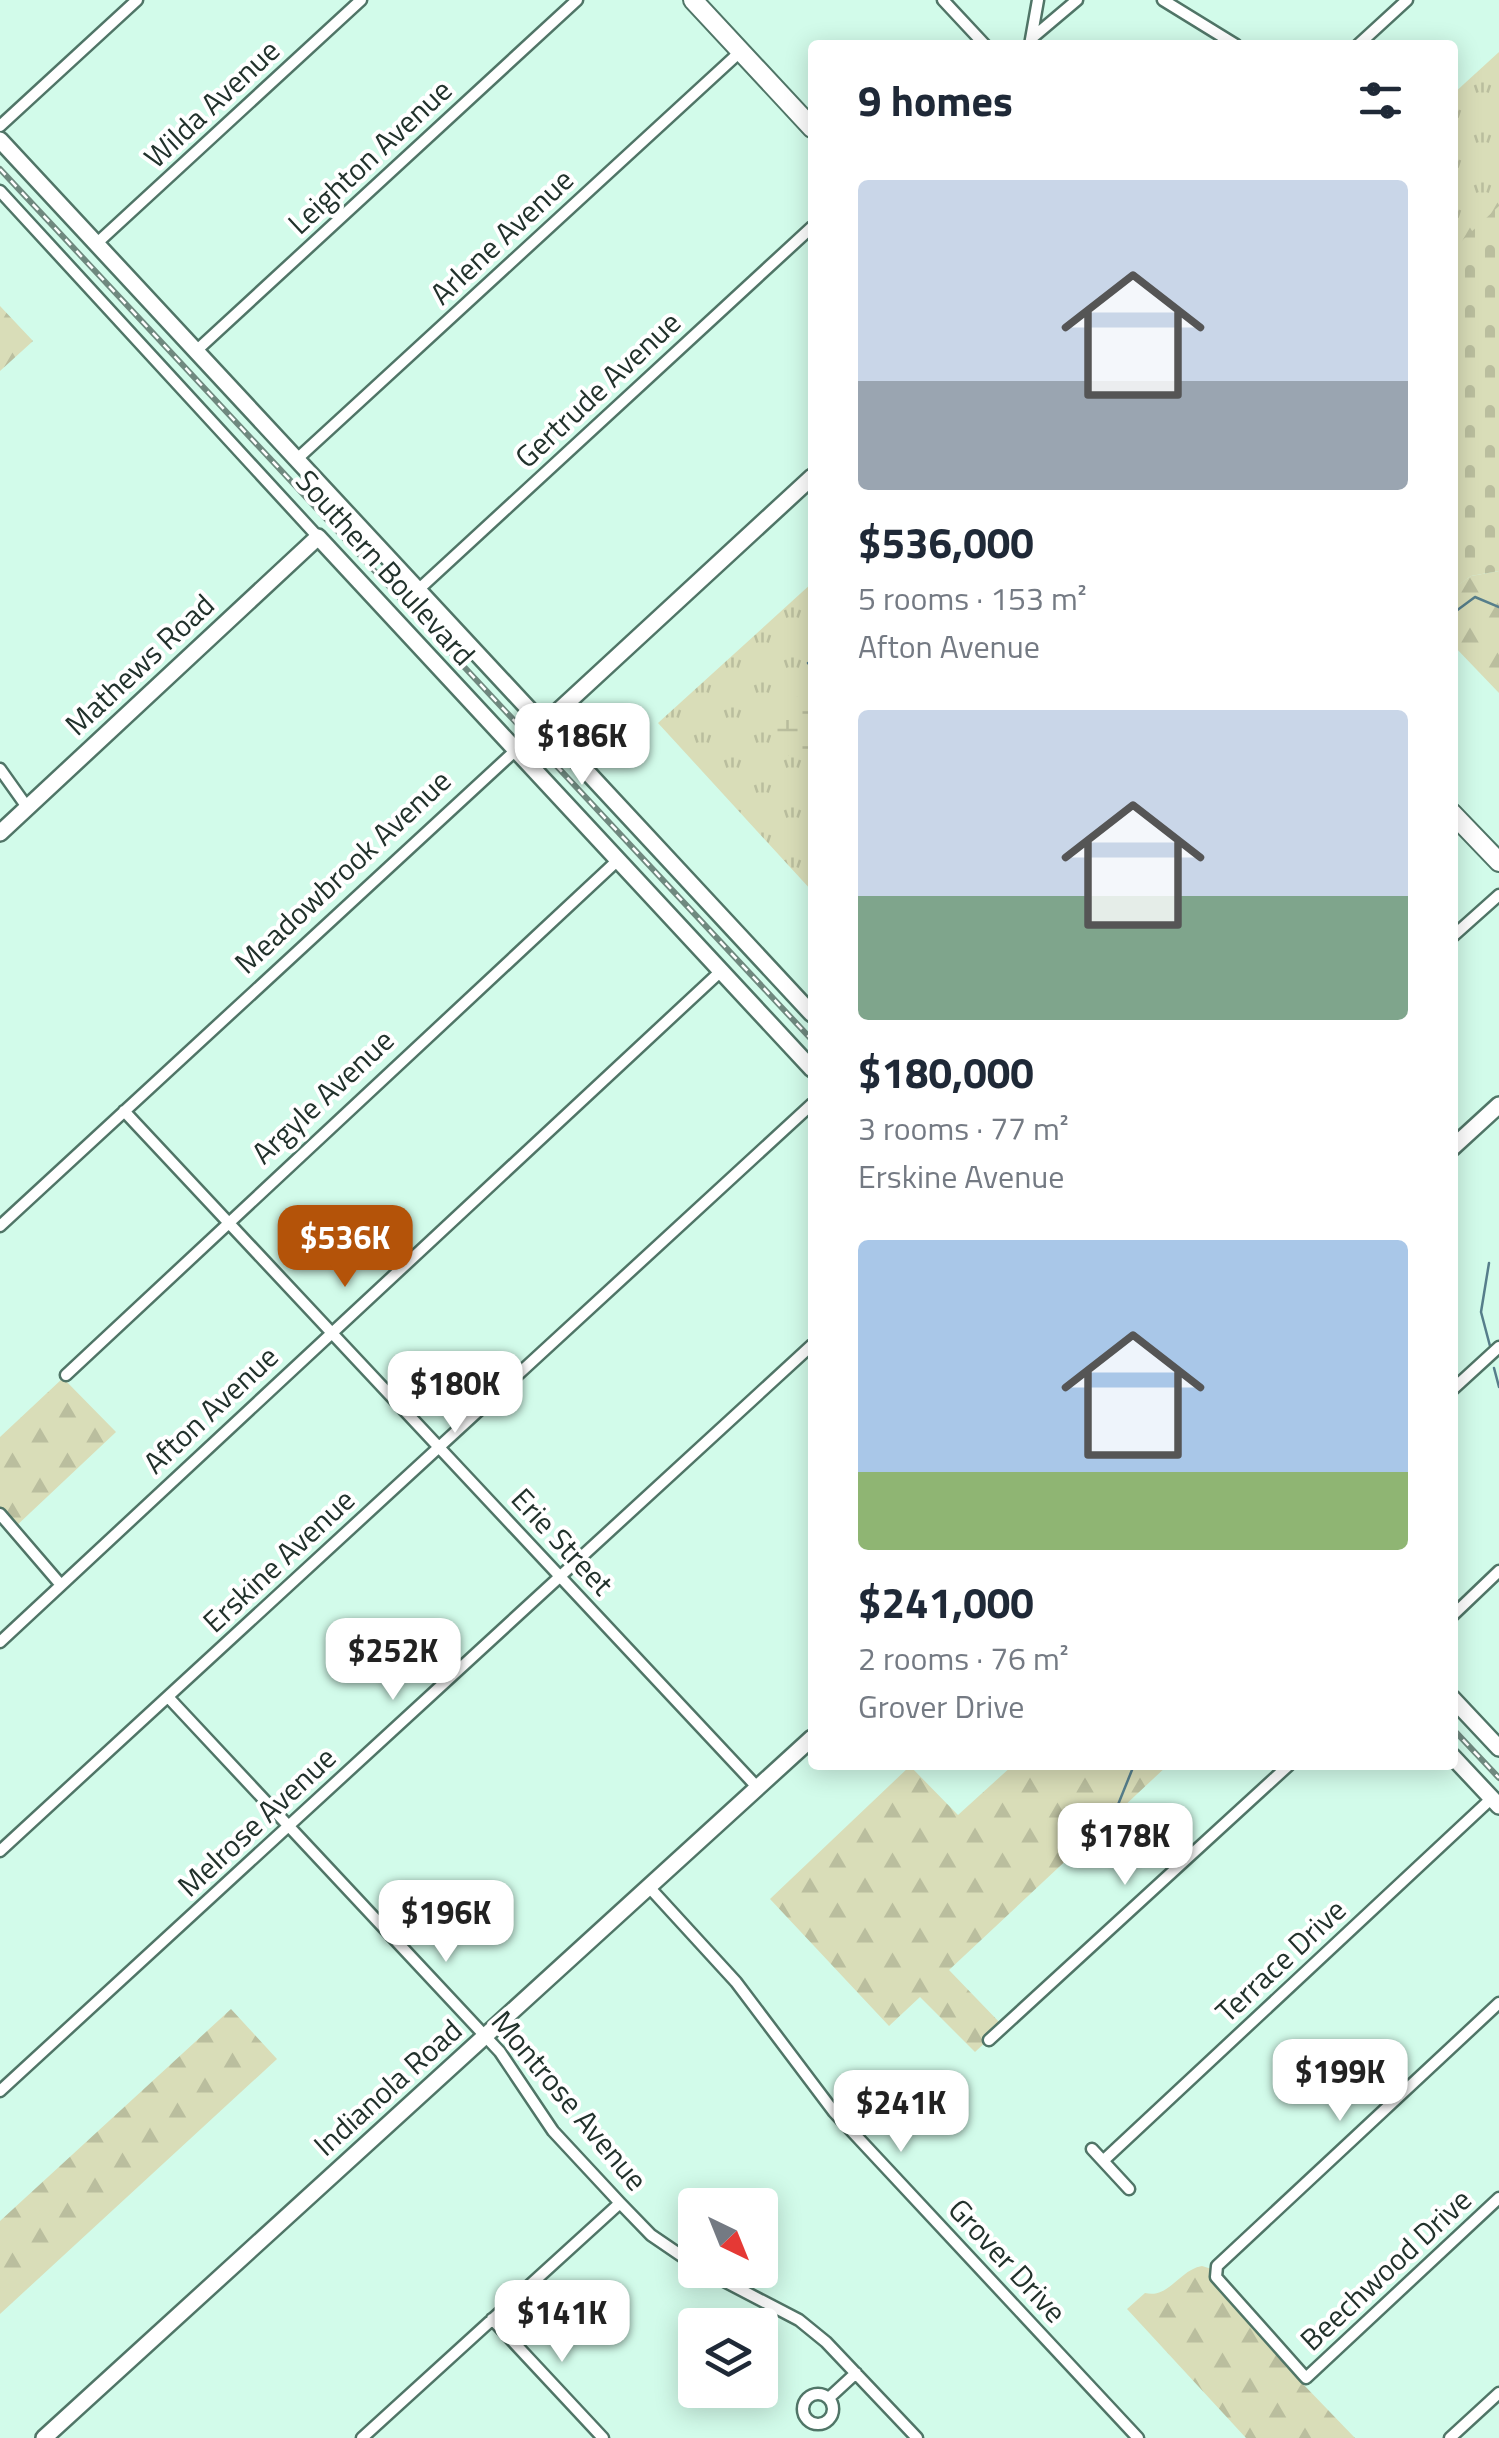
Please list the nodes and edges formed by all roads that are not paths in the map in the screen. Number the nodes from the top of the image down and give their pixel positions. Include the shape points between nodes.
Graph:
1 (137, 0) edge
2 (361, 0) edge
3 (577, 0) edge
4 (693, 0) edge
5 (944, 0) edge
6 (1038, 0) edge
7 (1078, 0) edge
8 (1164, 0) edge
9 (1193, 0) edge
10 (1407, 0) edge
11 (1193, 14) junction
12 (980, 40) edge
13 (1031, 40) edge
14 (1033, 40) edge
15 (1229, 40) edge
16 (1363, 40) edge
17 (740, 52) junction
18 (808, 124) edge
19 (0, 126) edge
20 (0, 140) edge
21 (0, 191) edge
22 (808, 231) edge
23 (96, 244) junction
24 (196, 351) junction
25 (297, 460) junction
26 (808, 481) edge
27 (318, 538) junction
28 (418, 590) junction
29 (543, 725) junction
30 (516, 750) junction
31 (0, 769) edge
32 (28, 807) junction
33 (1458, 819) edge
34 (0, 833) edge
35 (618, 860) junction
36 (1499, 862) edge
37 (1499, 894) edge
38 (1458, 932) edge
39 (721, 971) junction
40 (808, 1010) edge
41 (808, 1066) edge
42 (1499, 1105) edge
43 (808, 1108) edge
44 (124, 1111) junction
45 (1458, 1143) edge
46 (226, 1221) junction
47 (0, 1226) edge
48 (330, 1332) junction
49 (1499, 1347) edge
50 (808, 1348) edge
51 (66, 1375) dead end
52 (1458, 1385) edge
53 (439, 1448) junction
54 (0, 1514) edge
55 (1499, 1571) edge
56 (560, 1577) junction
57 (62, 1585) junction
58 (1458, 1610) edge
59 (0, 1642) edge
60 (168, 1697) junction
61 (1458, 1704) edge
62 (808, 1742) edge
63 (1499, 1748) edge
64 (1458, 1762) edge
65 (1284, 1770) edge
66 (758, 1788) junction
67 (1496, 1802) edge
68 (288, 1827) junction
69 (0, 1851) edge
70 (649, 1887) junction
71 (1499, 2003) edge
72 (485, 2037) junction
73 (988, 2040) dead end
74 (0, 2092) edge
75 (1092, 2149) dead end
76 (1103, 2160) junction
77 (1129, 2189) dead end
78 (1499, 2198) edge
79 (620, 2203) junction
80 (678, 2253) edge
81 (739, 2288) edge
82 (492, 2319) junction
83 (856, 2373) junction
84 (1499, 2393) edge
85 (830, 2398) dead end
86 (44, 2438) edge
87 (362, 2438) edge
88 (603, 2438) edge
89 (916, 2438) edge
90 (1138, 2438) edge
91 (1450, 2438) edge

1 - 19 street
2 - 23 street, Wilda Avenue
3 - 24 street, Leighton Avenue
4 - 17 main road
5 - 12 street
6 - 13 street
7 - 14 street
8 - 11 street
9 - 11 street
10 - 16 street
11 - 15 street
17 - 18 main road
17 - 25 street, Arlene Avenue
20 - 23 street, Southern Boulevard
21 - 27 street, Southern Boulevard
22 - 28 street, Gertrude Avenue
23 - 24 street, Southern Boulevard
24 - 25 street, Southern Boulevard
25 - 28 street, Southern Boulevard
26 - 29 street, Meadowbrook Avenue
27 - 30 street, Southern Boulevard
27 - 32 street, Mathews Road
28 - 29 street, Southern Boulevard
29 - 30 street, Meadowbrook Avenue
29 - 40 street, Southern Boulevard
30 - 35 street, Southern Boulevard
30 - 44 street, Meadowbrook Avenue
31 - 32 street
32 - 34 street, Mathews Road
33 - 36 main road
35 - 39 street, Southern Boulevard
35 - 46 street, Argyle Avenue
37 - 38 street
39 - 41 street, Southern Boulevard
39 - 48 street, Afton Avenue
42 - 45 street
43 - 53 street, Erskine Avenue
44 - 46 street, Erie Street
44 - 47 street, Meadowbrook Avenue
46 - 48 street, Erie Street
46 - 51 street, Argyle Avenue
48 - 53 street, Erie Street
48 - 57 street, Afton Avenue
49 - 52 street
50 - 56 street, Melrose Avenue
53 - 56 street, Erie Street
53 - 60 street, Erskine Avenue
54 - 57 street
55 - 58 street
56 - 66 street, Erie Street
56 - 68 street, Melrose Avenue
57 - 59 street, Afton Avenue
60 - 68 street, Montrose Avenue
60 - 69 street, Erskine Avenue
61 - 63 street
62 - 66 street, Indianola Road
64 - 67 street
65 - 73 street
66 - 70 street, Indianola Road
67 - 76 street, Terrace Drive
68 - 72 street, Montrose Avenue
68 - 74 street, Melrose Avenue
70 - 72 street, Indianola Road
70 - 90 street, Grover Drive via 736,1982 834,2112
71 - 78 street, Beechwood Drive via 1215,2270 1220,2286 1306,2378
72 - 79 street, Montrose Avenue via 554,2131
72 - 86 street, Indianola Road
75 - 76 street
76 - 77 street
79 - 80 street, Montrose Avenue
79 - 82 street
81 - 83 street via 784,2310
82 - 87 street
82 - 88 street
83 - 85 street
83 - 89 street
84 - 91 street

